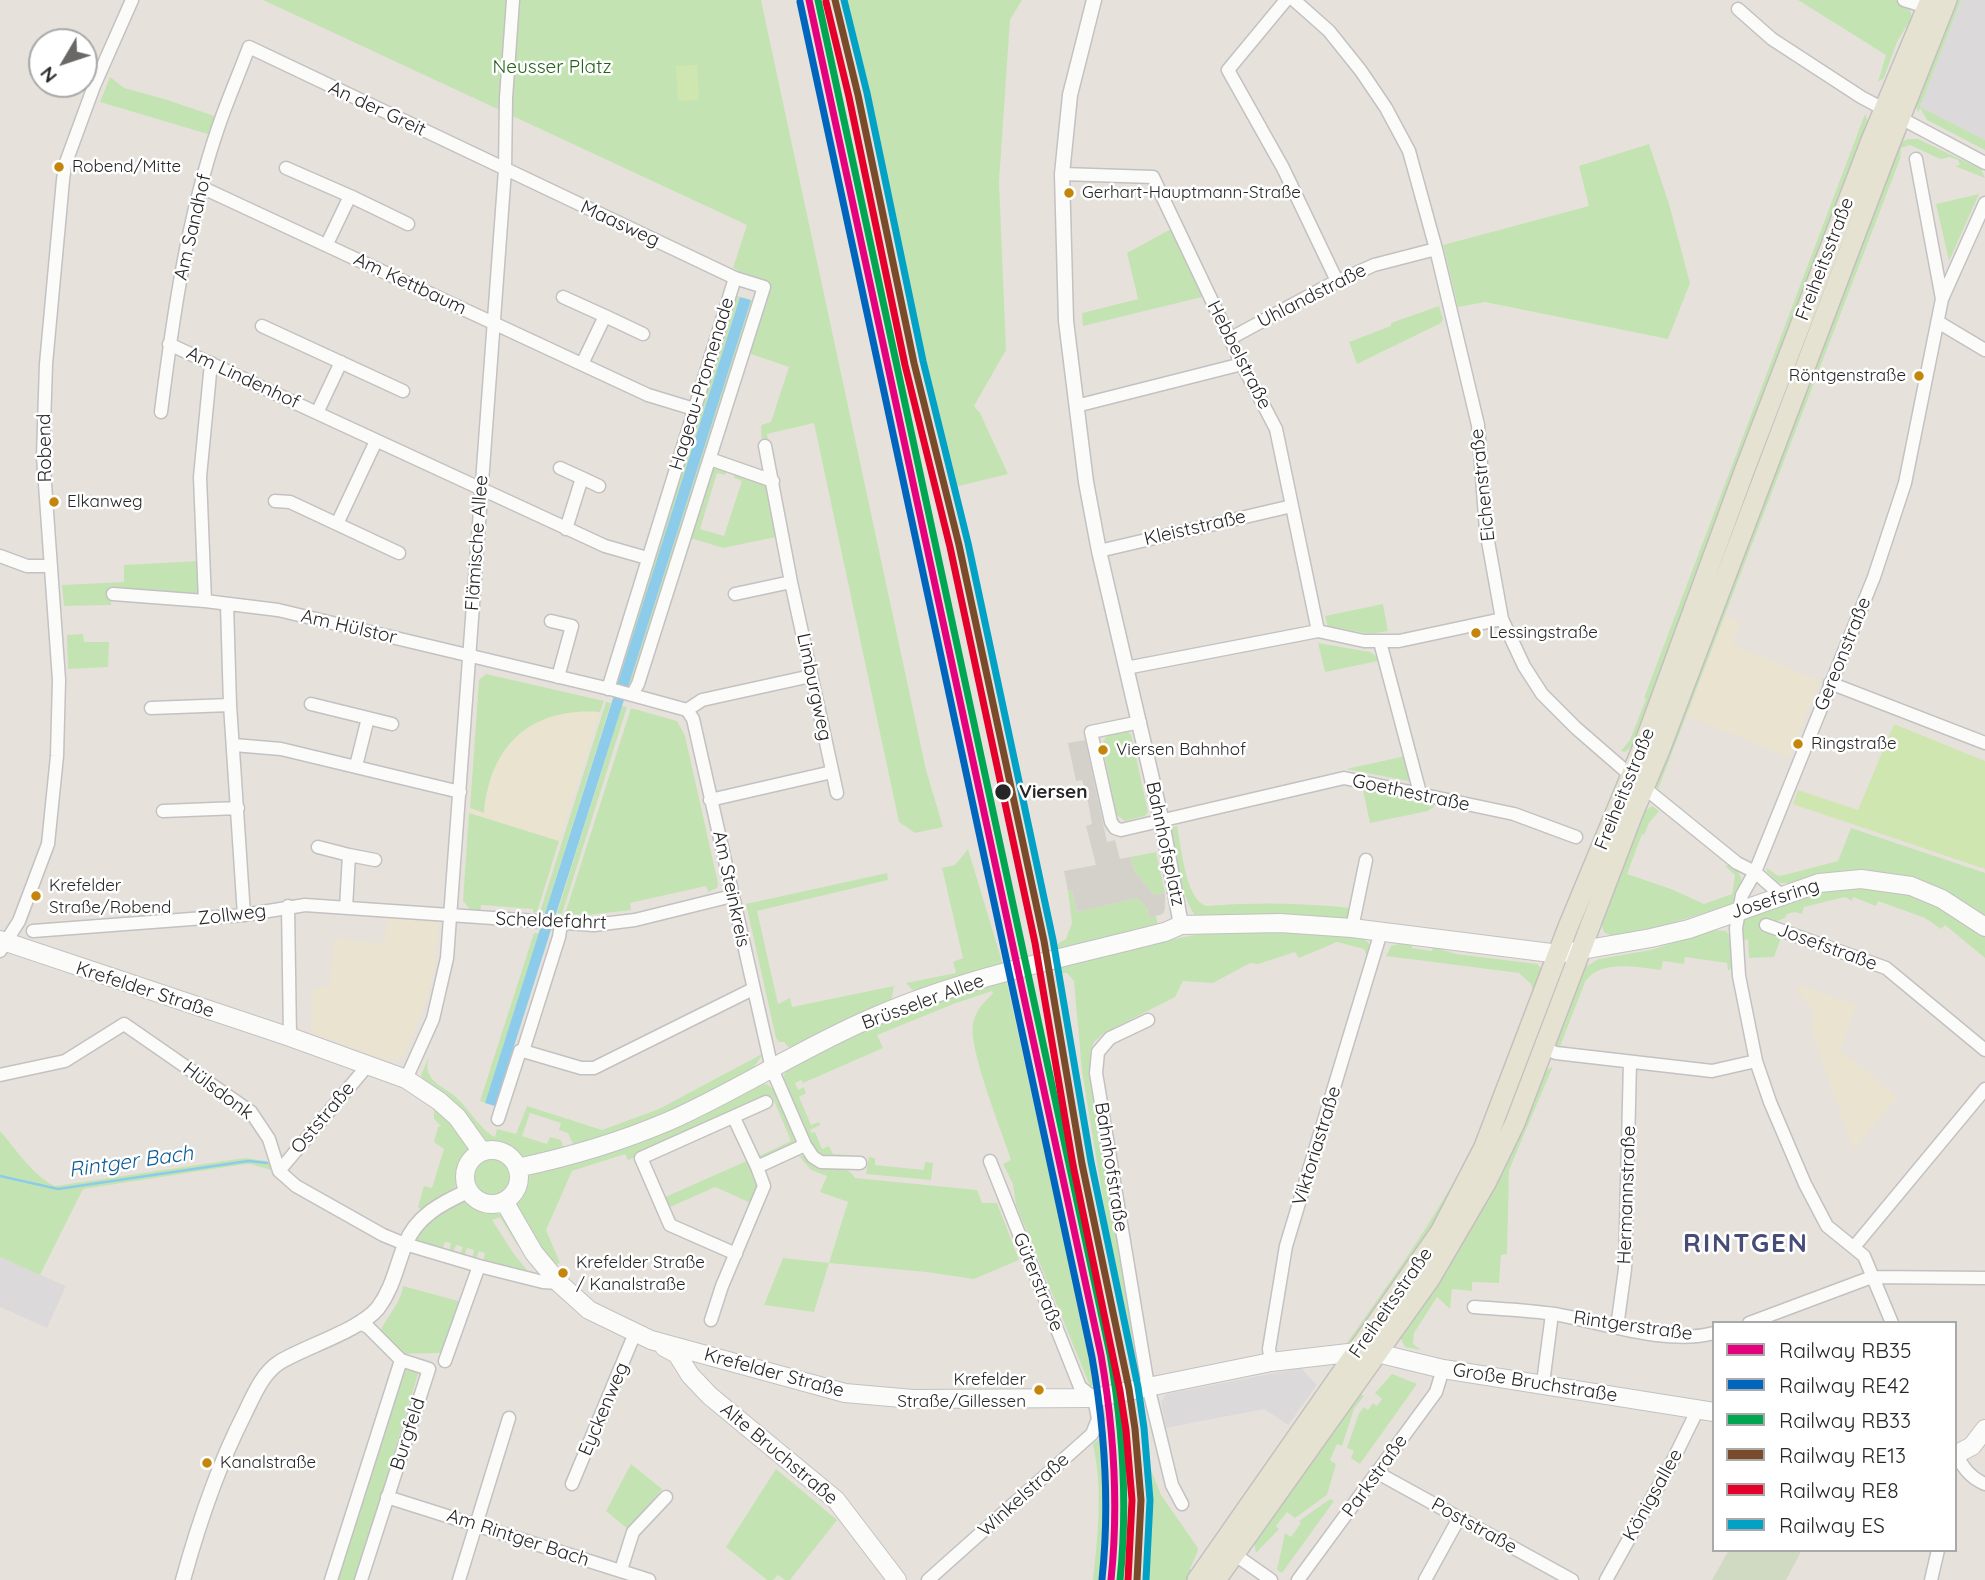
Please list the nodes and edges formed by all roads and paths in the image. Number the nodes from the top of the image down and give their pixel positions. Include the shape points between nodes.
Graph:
1 (132, 0) edge
2 (513, 0) edge
3 (1094, 0) edge
4 (1286, 0) edge
5 (1294, 0) edge
6 (1904, 0) edge
7 (1947, 0) edge
8 (1928, 4) edge
9 (1738, 9) dead end
10 (249, 47) joint
11 (1892, 115) junction
12 (1916, 159) dead end
13 (1985, 163) edge
14 (286, 168) dead end
15 (505, 170) junction
16 (1062, 174) junction
17 (201, 187) junction
18 (349, 197) junction
19 (1985, 203) edge
20 (408, 224) dead end
21 (327, 244) junction
22 (1436, 248) junction
23 (735, 278) junction
24 (1337, 281) junction
25 (563, 297) dead end
26 (1942, 299) junction
27 (605, 316) junction
28 (1938, 322) junction
29 (493, 323) junction
30 (262, 326) dead end
31 (643, 334) dead end
32 (1231, 338) junction
33 (169, 344) junction
34 (1985, 350) edge
35 (341, 362) junction
36 (211, 363) junction
37 (582, 364) junction
38 (1242, 364) junction
39 (403, 391) dead end
40 (1076, 406) junction
41 (694, 409) junction
42 (161, 412) dead end
43 (317, 413) junction
44 (376, 441) junction
45 (765, 446) dead end
46 (710, 459) junction
47 (560, 468) dead end
48 (582, 478) junction
49 (772, 481) junction
50 (599, 486) dead end
51 (480, 488) junction
52 (275, 501) dead end
53 (1292, 506) junction
54 (337, 524) junction
55 (566, 529) junction
56 (1099, 551) junction
57 (398, 553) dead end
58 (0, 556) edge
59 (647, 558) junction
60 (51, 566) junction
61 (791, 582) junction
62 (113, 594) dead end
63 (735, 594) dead end
64 (205, 601) junction
65 (227, 604) junction
66 (1503, 619) junction
67 (551, 621) dead end
68 (1318, 631) junction
69 (1380, 642) junction
70 (470, 655) junction
71 (1126, 668) junction
72 (811, 676) junction
73 (558, 677) junction
74 (1830, 683) junction
75 (611, 690) junction
76 (631, 695) junction
77 (311, 704) dead end
78 (230, 705) junction
79 (151, 708) dead end
80 (687, 710) junction
81 (368, 718) junction
82 (1140, 722) junction
83 (393, 724) dead end
84 (1985, 743) edge
85 (234, 745) junction
86 (356, 766) junction
87 (832, 772) junction
88 (1637, 781) junction
89 (460, 792) junction
90 (837, 793) dead end
91 (1420, 793) junction
92 (710, 800) junction
93 (237, 808) junction
94 (163, 811) dead end
95 (1162, 822) junction
96 (1577, 837) dead end
97 (318, 847) dead end
98 (349, 855) junction
99 (375, 860) dead end
100 (1366, 860) dead end
101 (1755, 872) junction
102 (1781, 895) junction
103 (732, 896) junction
104 (288, 906) junction
105 (346, 908) junction
106 (1739, 910) junction
107 (244, 915) junction
108 (451, 915) junction
109 (558, 924) junction
110 (1181, 925) junction
111 (1766, 925) dead end
112 (1985, 927) edge
113 (1352, 928) junction
114 (33, 931) dead end
115 (1381, 932) junction
116 (2, 944) edge
117 (1582, 950) junction
118 (1559, 954) junction
119 (753, 989) junction
120 (1148, 1020) dead end
121 (290, 1037) junction
122 (1544, 1048) junction
123 (1985, 1050) edge
124 (523, 1051) junction
125 (1756, 1060) junction
126 (1630, 1062) junction
127 (368, 1065) junction
128 (772, 1069) junction
129 (0, 1075) edge
130 (406, 1079) junction
131 (1985, 1089) edge
132 (766, 1102) dead end
133 (734, 1118) junction
134 (498, 1119) dead end
135 (805, 1145) junction
136 (482, 1152) junction
137 (990, 1160) dead end
138 (860, 1163) dead end
139 (757, 1167) junction
140 (517, 1168) junction
141 (279, 1171) junction
142 (468, 1191) junction
143 (504, 1201) junction
144 (405, 1244) junction
145 (1854, 1247) junction
146 (736, 1254) junction
147 (479, 1266) junction
148 (1872, 1278) junction
149 (1985, 1278) edge
150 (559, 1283) junction
151 (1474, 1307) dead end
152 (1552, 1314) junction
153 (711, 1320) dead end
154 (1754, 1321) edge
155 (1891, 1321) edge
156 (359, 1323) junction
157 (1617, 1327) junction
158 (1712, 1334) edge
159 (643, 1337) junction
160 (1357, 1352) junction
161 (1377, 1353) junction
162 (1313, 1356) junction
163 (401, 1360) junction
164 (445, 1361) dead end
165 (1271, 1362) junction
166 (1443, 1368) junction
167 (1543, 1383) junction
168 (1335, 1384) junction
169 (1148, 1386) junction
170 (1094, 1398) junction
171 (1706, 1411) edge
172 (509, 1418) dead end
173 (1982, 1435) edge
174 (1957, 1454) edge
175 (1957, 1459) edge
176 (1376, 1472) junction
177 (1985, 1484) edge
178 (572, 1485) dead end
179 (387, 1497) junction
180 (666, 1497) dead end
181 (1182, 1504) dead end
182 (1459, 1518) junction
183 (476, 1524) junction
184 (1228, 1549) junction
185 (1938, 1552) edge
186 (621, 1570) junction
187 (183, 1580) edge
188 (331, 1580) edge
189 (361, 1580) edge
190 (459, 1580) edge
191 (649, 1580) edge
192 (897, 1580) edge
193 (928, 1580) edge
194 (1197, 1580) edge
195 (1216, 1580) edge
196 (1271, 1580) edge
197 (1298, 1580) edge
198 (1425, 1580) edge
199 (1572, 1580) edge
200 (1606, 1580) edge
201 (1931, 1580) edge

1 - 60 street, Robend via 65,165 46,364 43,456
2 - 15 street, Flämische Allee
3 - 16 street via 1070,94
4 - 24 street via 1228,70 1283,168
5 - 22 street, Eichenstraße via 1329,30 1386,108 1409,151
6 - 8 street
7 - 11 main road
8 - 11 main road
9 - 11 street via 1772,39
10 - 15 street, An der Greit
10 - 17 street, Am Sandhof
11 - 13 street
11 - 88 main road, Freiheitsstraße via 1749,457 1644,744
12 - 26 street, Gereonstraße
14 - 18 street
15 - 23 street, Maasweg
15 - 29 street, Flämische Allee
16 - 32 street, Hebbelstraße via 1153,177
16 - 40 street via 1066,321
17 - 21 street, Am Kettbaum
17 - 33 street, Am Sandhof
18 - 20 street
18 - 21 street
19 - 26 street
21 - 29 street, Am Kettbaum
22 - 24 street, Uhlandstraße
22 - 66 street, Eichenstraße via 1478,425 1486,530
23 - 41 street, Hageau-Promenade
23 - 46 street, Hageau-Promenade via 764,287
24 - 32 street, Uhlandstraße
25 - 27 street
26 - 28 street, Gereonstraße
27 - 31 street
27 - 37 street
28 - 34 street
28 - 74 street, Gereonstraße via 1905,483 1874,577
29 - 37 street, Am Kettbaum
29 - 51 street, Flämische Allee
30 - 35 street
32 - 38 street, Hebbelstraße
33 - 36 street, Am Lindenhof
33 - 42 street, Am Sandhof
35 - 39 street
35 - 43 street, Am Lindenhof
36 - 43 street, Am Lindenhof
36 - 64 street via 200,477
37 - 41 street, Am Kettbaum via 648,395
38 - 40 street
38 - 53 street, Hebbelstraße via 1276,429
40 - 56 street
41 - 59 street, Hageau-Promenade
43 - 44 street, Am Lindenhof
44 - 51 street, Am Lindenhof
44 - 54 street
45 - 49 street, Limburgweg
46 - 49 street
46 - 76 street, Hageau-Promenade
47 - 48 street
48 - 50 street
48 - 55 street
49 - 61 street, Limburgweg
51 - 55 street, Am Lindenhof
51 - 70 street, Flämische Allee
52 - 54 street via 290,502
53 - 56 street, Kleiststraße
53 - 68 street, Hebbelstraße
54 - 57 street
55 - 59 street, Am Lindenhof
56 - 71 street
58 - 60 street via 27,566
59 - 75 street, Hageau-Promenade
60 - 116 street, Robend via 59,680 48,844 19,921
61 - 63 street
61 - 72 street, Limburgweg
62 - 64 street
64 - 65 street
65 - 70 street, Am Hülstor via 278,610
65 - 78 street
66 - 69 street
66 - 88 street, Eichenstraße via 1542,694
67 - 73 street via 572,626
68 - 69 street
68 - 71 street
69 - 91 street
70 - 73 street, Am Hülstor
70 - 89 street, Flämische Allee
71 - 82 street
72 - 80 street via 702,700
72 - 87 street, Limburgweg
73 - 75 street, Am Hülstor
74 - 84 street
74 - 101 street, Gereonstraße
75 - 76 street, Am Hülstor
76 - 80 street, Am Hülstor
77 - 81 street
78 - 79 street
78 - 85 street
80 - 92 street, Am Steinkreis via 693,719
81 - 83 street
81 - 86 street
82 - 95 street, Bahnhofsplatz
82 - 95 street, Goethestraße via 1091,732 1115,828
85 - 86 street via 281,749
85 - 93 street
86 - 89 street
87 - 90 street, Limburgweg
87 - 92 street
88 - 101 street, Eichenstraße via 1737,863
88 - 117 main road, Freiheitsstraße
88 - 118 main road, Freiheitsstraße
89 - 108 street, Flämische Allee
91 - 95 street, Goethestraße via 1344,778
91 - 96 street, Goethestraße via 1514,814
92 - 103 street, Am Steinkreis
93 - 94 street
93 - 107 street
95 - 110 street, Bahnhofsplatz
97 - 98 street
98 - 99 street
98 - 105 street
100 - 113 street
101 - 102 street, Eichenstraße
101 - 106 street, Gereonstraße
102 - 106 main road, Josefsring
102 - 112 main road, Josefsring via 1828,882 1882,880 1942,899
103 - 109 street, Scheldefahrt via 608,924
103 - 119 street, Am Steinkreis
104 - 105 street, Zollweg
104 - 107 street, Zollweg
104 - 121 street
105 - 108 street, Zollweg
106 - 117 main road, Josefsring via 1689,929
106 - 125 street, Gereonstraße via 1739,976
107 - 114 street, Zollweg
108 - 109 street, Scheldefahrt
108 - 130 street, Flämische Allee via 440,995
109 - 124 street via 559,937
110 - 113 main road, Brüsseler Allee via 1280,922
110 - 128 main road, Brüsseler Allee via 904,1004
111 - 123 street, Josefstraße via 1886,968
113 - 115 main road, Brüsseler Allee
115 - 118 main road, Brüsseler Allee
115 - 165 street, Viktoriastraße via 1286,1246 1269,1349
116 - 121 main road, Krefelder Straße
117 - 118 main road, Josefsring
117 - 122 main road, Freiheitsstraße
118 - 160 main road, Freiheitsstraße via 1484,1147 1440,1231
119 - 124 street via 594,1068
119 - 128 street, Am Steinkreis
120 - 169 street, Bahnhofstraße via 1110,1038 1097,1052 1096,1073
121 - 127 main road, Krefelder Straße
122 - 126 street via 1556,1054
122 - 161 main road, Freiheitsstraße via 1486,1183 1430,1279
124 - 134 street
125 - 126 street via 1712,1071
125 - 145 street, Gereonstraße via 1774,1112 1827,1226
126 - 157 street, Hermannstraße via 1625,1269
127 - 130 main road, Krefelder Straße
127 - 141 street, Oststraße
128 - 135 street, Am Steinkreis
128 - 140 main road, Brüsseler Allee via 637,1133
129 - 141 street, Hülsdonk via 65,1061 124,1024 251,1112 269,1139
130 - 136 main road, Krefelder Straße via 457,1117
131 - 145 street
132 - 133 street
133 - 139 street
133 - 146 street via 641,1158 670,1225
135 - 138 street via 821,1162
135 - 139 street
136 - 140 main road via 501,1152
136 - 142 main road via 467,1166
137 - 170 street, Güterstraße via 1080,1387
139 - 146 street via 764,1186
140 - 143 main road via 517,1187
141 - 144 street via 296,1186
142 - 143 main road via 482,1202
142 - 144 street via 430,1211
143 - 150 main road, Krefelder Straße via 534,1253
144 - 147 street
144 - 156 street via 392,1287 376,1310
145 - 148 street, Gereonstraße via 1864,1256
146 - 153 street
147 - 150 street
147 - 164 street
148 - 149 street
148 - 154 street
148 - 155 street, Gereonstraße
150 - 159 main road, Krefelder Straße via 589,1310
151 - 152 street, Rintgerstraße
152 - 157 street, Rintgerstraße
152 - 167 street, Rintgerstraße
156 - 163 street, Burgfeld
156 - 187 street via 277,1364 258,1387 209,1492
157 - 158 street, Rintgerstraße via 1664,1335
159 - 170 main road, Krefelder Straße via 845,1394 913,1399
159 - 178 street, Eyckenweg
159 - 192 main road, Alte Bruchstraße via 677,1354 710,1396 836,1500
160 - 161 main road, Große Bruchstraße
160 - 162 main road, Krefelder Straße
160 - 168 main road, Freiheitsstraße
161 - 166 main road, Große Bruchstraße
161 - 184 main road, Freiheitsstraße
162 - 165 main road, Krefelder Straße
162 - 168 main road via 1327,1366
163 - 179 street, Burgfeld via 429,1369
163 - 188 street
165 - 169 main road, Krefelder Straße
166 - 167 main road, Große Bruchstraße
166 - 176 street, Parkstraße via 1436,1392
167 - 171 main road, Große Bruchstraße
168 - 184 main road, Freiheitsstraße
169 - 170 main road, Krefelder Straße
169 - 181 street, Bahnhofstraße via 1172,1485
170 - 193 street, Winkelstraße via 1098,1419 1092,1434
171 - 200 street, Königsallee
172 - 183 street
173 - 174 main road
175 - 177 street
176 - 182 street, Poststraße
176 - 197 street, Parkstraße
179 - 183 street, Am Rintger Bach
179 - 189 street, Burgfeld
180 - 186 street via 633,1532
182 - 198 street
182 - 199 street, Poststraße
183 - 186 street, Am Rintger Bach
183 - 190 street
184 - 194 main road, Freiheitsstraße
184 - 195 main road, Freiheitsstraße
184 - 196 street
185 - 201 street
186 - 191 street, Am Rintger Bach

